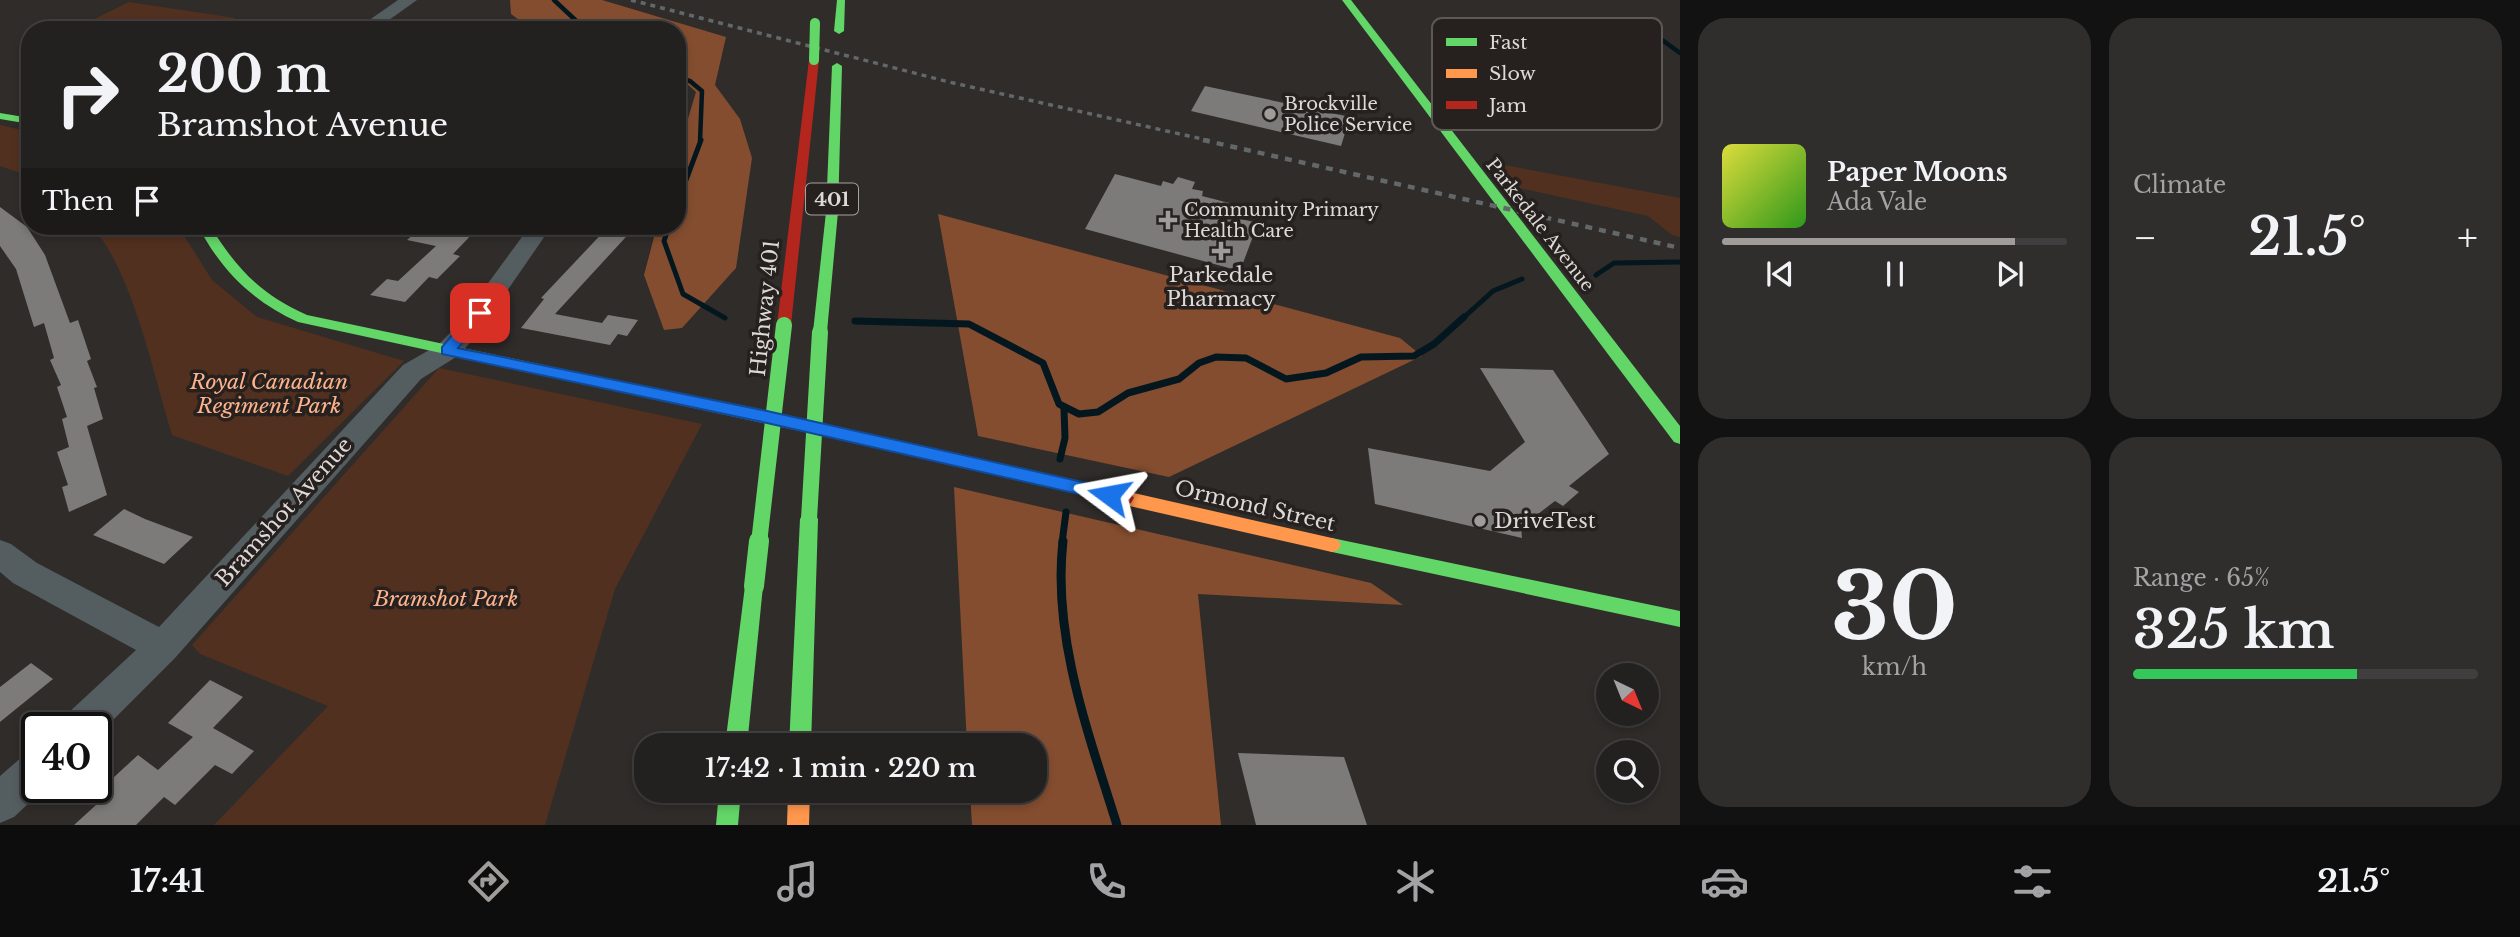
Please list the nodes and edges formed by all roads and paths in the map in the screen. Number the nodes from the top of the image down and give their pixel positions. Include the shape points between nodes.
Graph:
1 (409, 0) edge
2 (841, 0) edge
3 (1346, 0) edge
4 (815, 17) dead end
5 (377, 21) edge
6 (1432, 113) edge
7 (0, 116) edge
8 (21, 120) edge
9 (1445, 130) edge
10 (209, 235) edge
11 (532, 235) edge
12 (447, 351) junction
13 (1680, 438) edge
14 (0, 554) edge
15 (1680, 619) edge
16 (163, 647) junction
17 (96, 712) edge
18 (737, 733) edge
19 (800, 733) edge
20 (21, 784) edge
21 (0, 803) edge
22 (729, 803) edge
23 (799, 803) edge
24 (726, 825) edge
25 (798, 825) edge

1 - 5 street
2 - 19 main road, 401, bridge via 832,212 808,519
3 - 6 main road, Parkedale Avenue
4 - 18 main road, Highway 401 / 401, bridge via 814,60
7 - 8 main road
9 - 13 main road, Parkedale Avenue
10 - 12 main road, Ormond Street via 235,277 273,307 303,319
11 - 12 street, Bramshot Avenue
12 - 15 main road, Ormond Street
12 - 16 street, Bramshot Avenue via 412,372
14 - 16 street via 25,573
16 - 17 street, Bramshot Avenue
20 - 21 street
22 - 24 main road
23 - 25 main road

